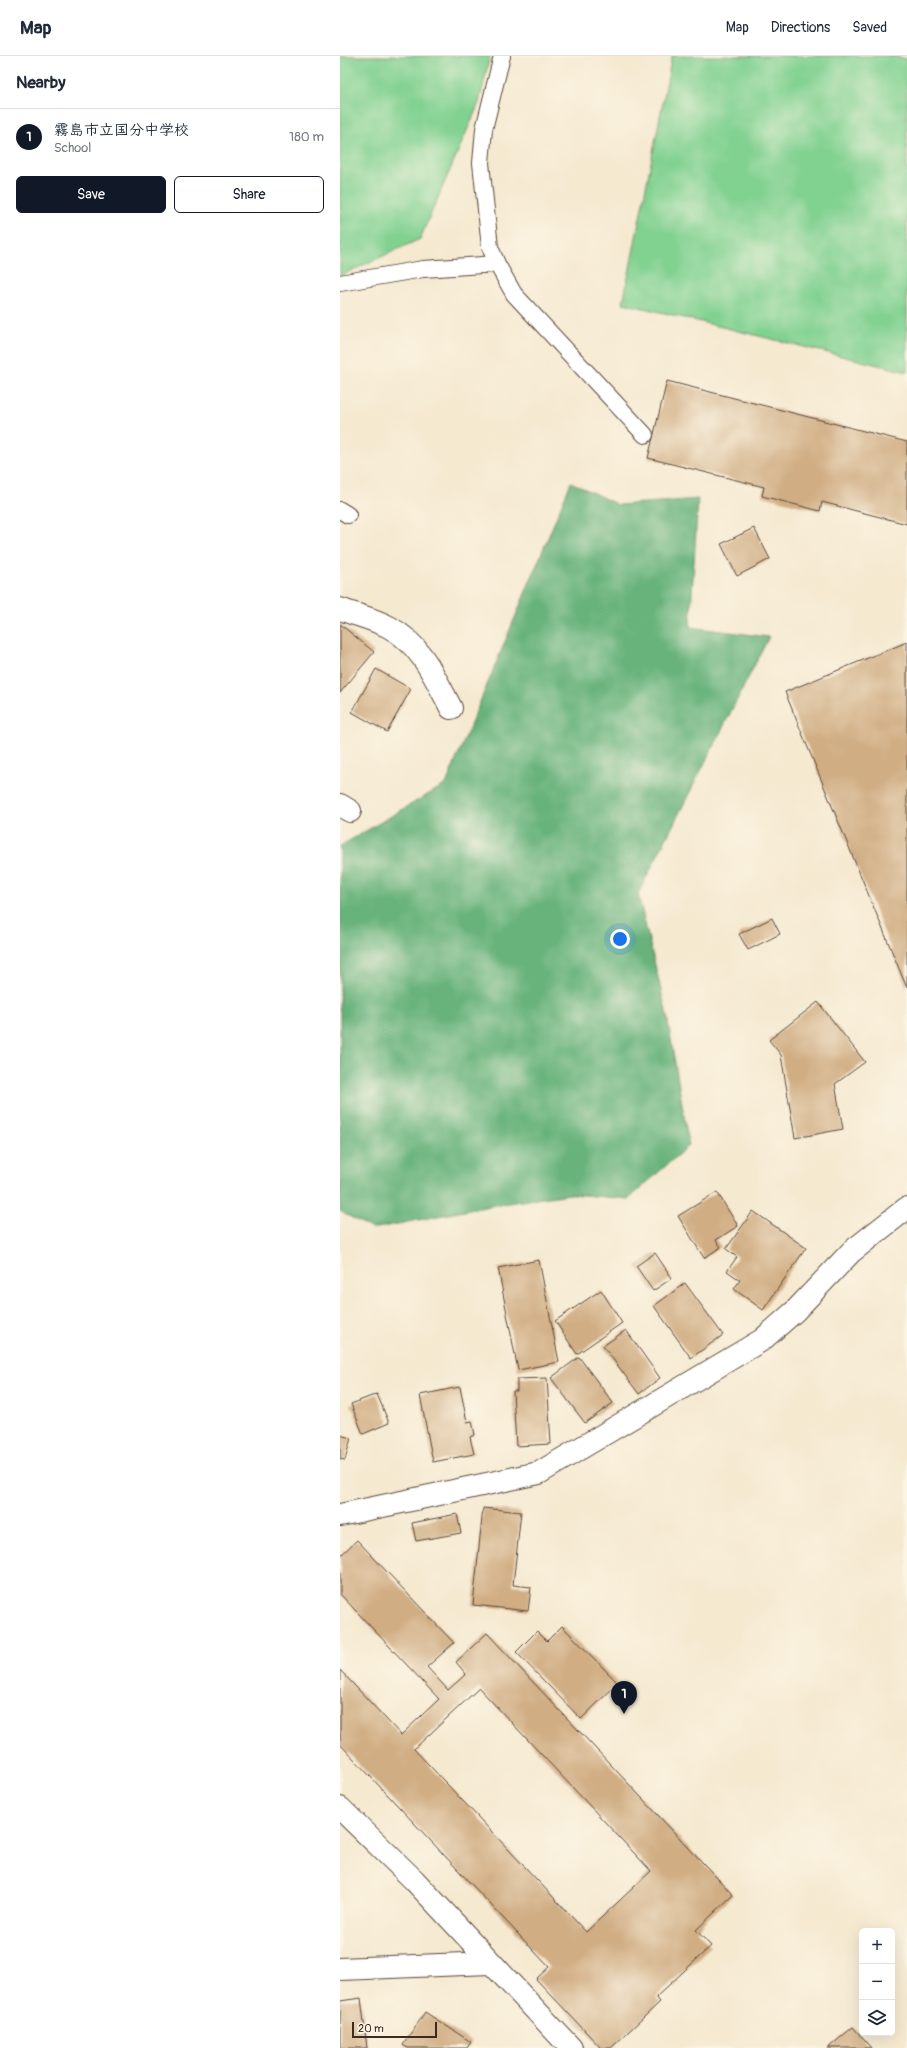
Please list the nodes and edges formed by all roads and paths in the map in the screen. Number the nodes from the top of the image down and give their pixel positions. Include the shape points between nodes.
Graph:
1 (502, 56) edge
2 (497, 264) junction
3 (340, 283) edge
4 (645, 435) dead end
5 (340, 609) edge
6 (451, 708) dead end
7 (907, 1208) edge
8 (340, 1515) edge
9 (340, 1808) edge
10 (490, 1963) junction
11 (340, 1969) edge
12 (571, 2048) edge

1 - 2 lane via 484,129 481,163 490,247
2 - 3 lane via 423,269
2 - 4 lane via 526,309
5 - 6 street via 389,627 414,644 430,667
7 - 8 street via 851,1252 795,1311 762,1340 539,1473
9 - 10 street via 414,1880
10 - 11 street
10 - 12 street

